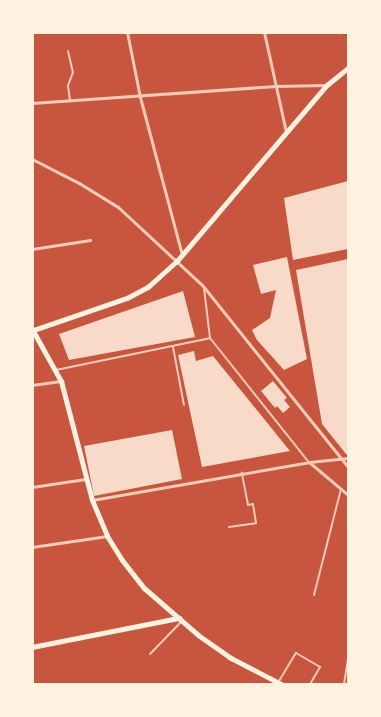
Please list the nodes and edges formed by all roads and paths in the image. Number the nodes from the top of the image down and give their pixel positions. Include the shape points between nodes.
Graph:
1 (127, 32) edge
2 (264, 32) edge
3 (68, 51) dead end
4 (348, 68) edge
5 (327, 85) junction
6 (276, 86) junction
7 (140, 97) junction
8 (70, 101) junction
9 (32, 103) edge
10 (286, 132) junction
11 (32, 159) edge
12 (90, 240) dead end
13 (32, 249) edge
14 (182, 256) junction
15 (178, 261) junction
16 (203, 286) junction
17 (33, 329) edge
18 (210, 338) junction
19 (173, 347) junction
20 (56, 370) junction
21 (61, 381) junction
22 (32, 385) edge
23 (184, 405) dead end
24 (348, 458) edge
25 (341, 459) junction
26 (309, 462) junction
27 (348, 467) edge
28 (242, 473) junction
29 (86, 479) junction
30 (32, 487) edge
31 (340, 489) junction
32 (348, 495) edge
33 (92, 500) junction
34 (229, 527) dead end
35 (107, 536) junction
36 (32, 547) edge
37 (314, 594) dead end
38 (180, 620) junction
39 (32, 647) edge
40 (150, 654) dead end
41 (348, 659) edge
42 (279, 684) edge
43 (310, 684) edge
44 (344, 684) edge

1 - 7 street
2 - 6 street
3 - 8 lane via 73,72 68,86
4 - 5 main road
5 - 6 street
5 - 10 main road
6 - 7 street
6 - 10 street
7 - 8 street
7 - 14 street
8 - 9 street
10 - 14 main road
11 - 15 street via 118,207
12 - 13 street
14 - 15 main road
15 - 16 street
15 - 17 main road via 138,294
16 - 18 lane
16 - 25 street
17 - 20 main road
18 - 19 lane
18 - 26 lane
19 - 20 lane
19 - 23 lane
20 - 21 main road
21 - 22 street
21 - 29 main road
24 - 25 street
25 - 26 street
25 - 27 street
26 - 28 street
26 - 31 street
28 - 33 street
28 - 34 lane via 248,505 253,504 256,523
29 - 30 street
29 - 33 main road
31 - 32 street
31 - 37 lane
33 - 35 main road
35 - 36 street
35 - 38 main road via 144,588
38 - 39 main road
38 - 40 lane
38 - 42 main road via 229,657
41 - 44 lane
42 - 43 lane via 296,653 320,667

